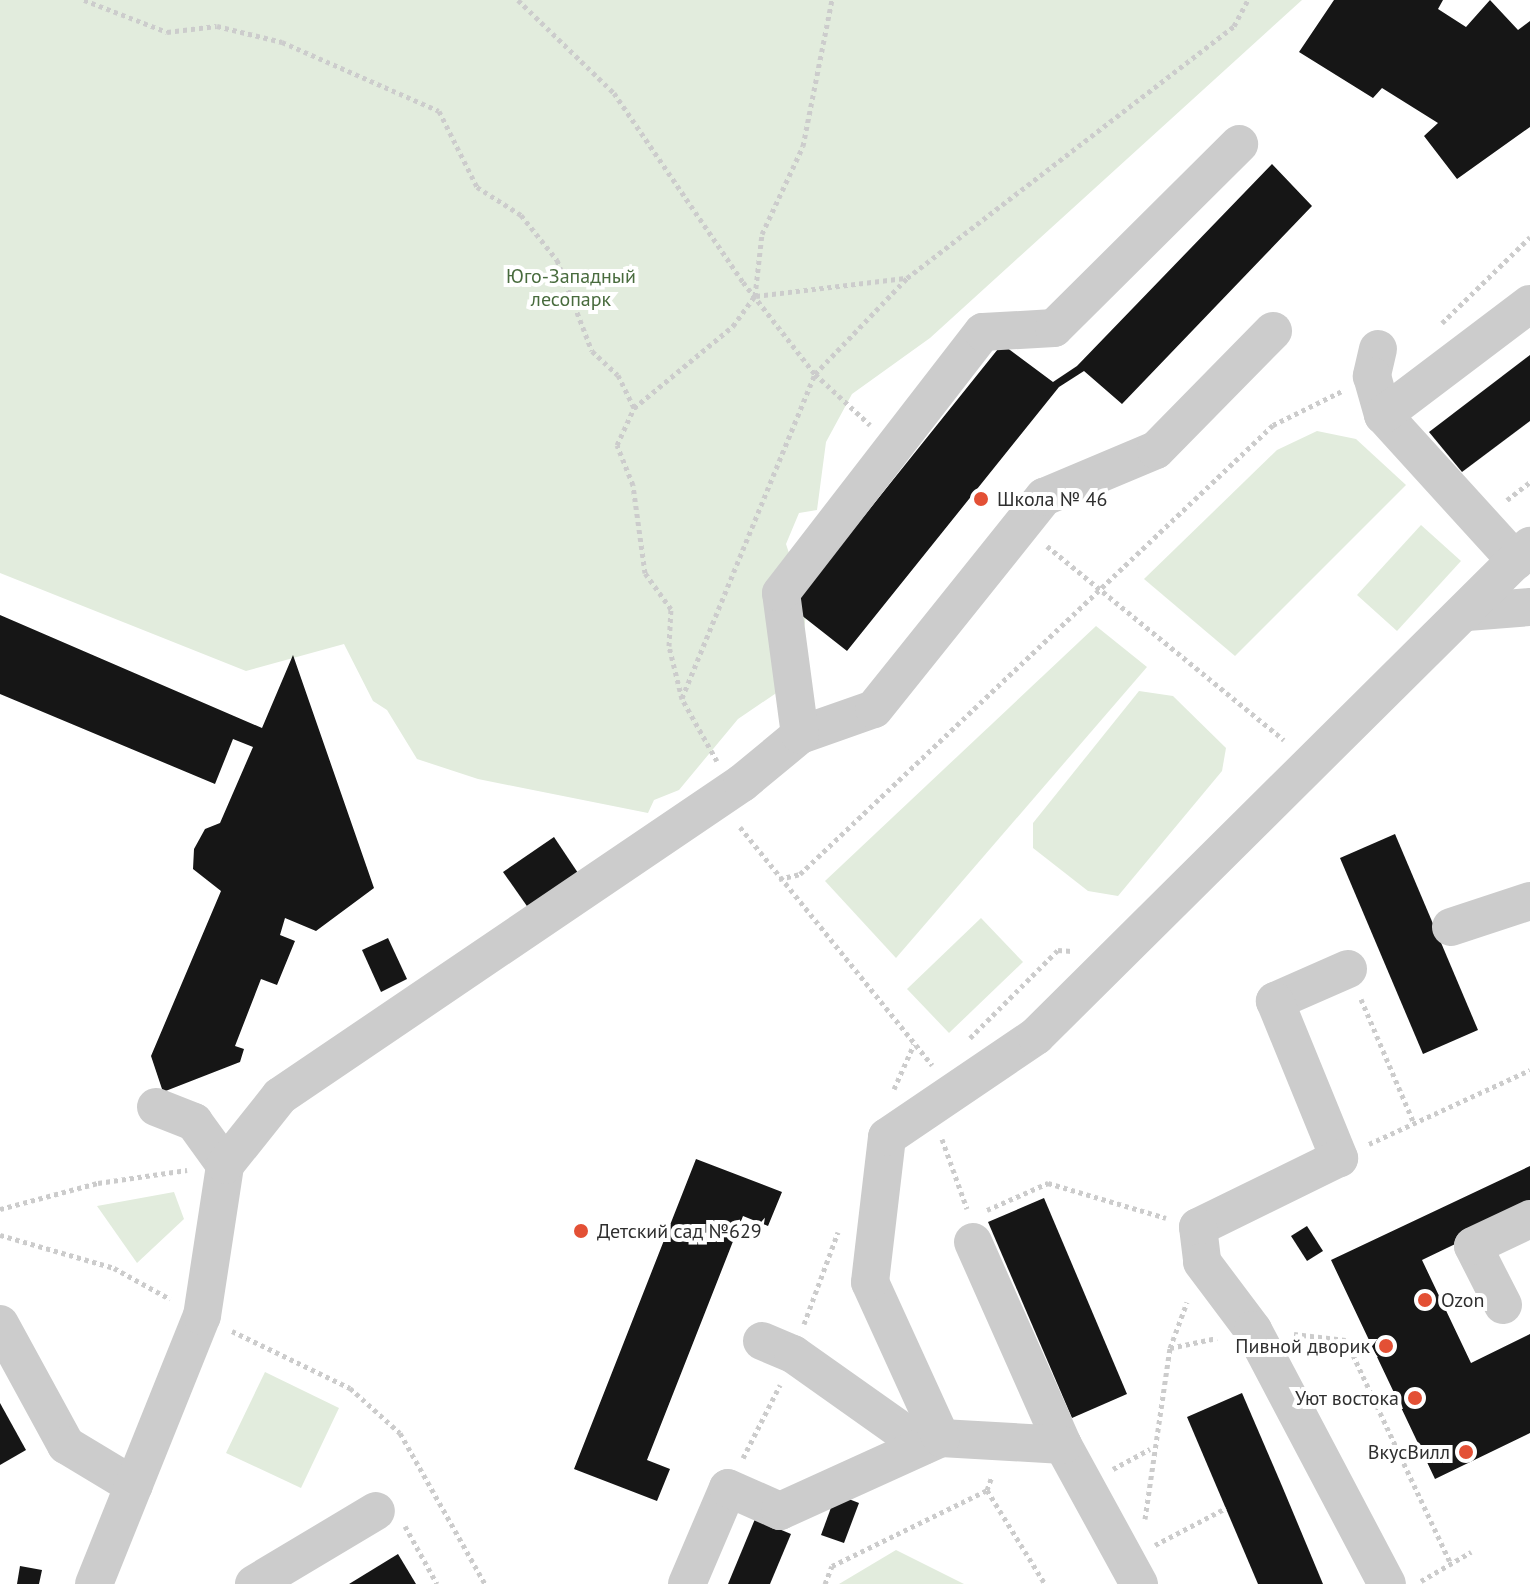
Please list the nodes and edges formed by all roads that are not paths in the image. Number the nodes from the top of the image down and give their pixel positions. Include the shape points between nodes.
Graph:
1 (1239, 144) dead end
2 (1530, 304) edge
3 (1273, 331) dead end
4 (1375, 362) road end
5 (1383, 415) junction
6 (1523, 554) edge
7 (1530, 607) edge
8 (1467, 612) junction
9 (800, 735) junction
10 (1530, 901) edge
11 (1451, 927) dead end
12 (1348, 969) road end
13 (156, 1107) dead end
14 (225, 1165) junction
15 (1530, 1219) edge
16 (973, 1242) dead end
17 (1503, 1305) dead end
18 (0, 1324) edge
19 (762, 1341) dead end
20 (932, 1442) junction
21 (1063, 1445) junction
22 (134, 1486) junction
23 (376, 1511) road end
24 (1136, 1572) edge
25 (94, 1584) edge
26 (254, 1584) edge
27 (687, 1584) edge
28 (1387, 1584) edge

1 - 9 lane via 1054,328 983,332 781,593
2 - 5 lane
3 - 9 lane via 1156,450 1044,497 874,709
4 - 5 lane
5 - 6 lane
6 - 8 lane
7 - 8 lane
8 - 20 lane via 1036,1036 932,1124 887,1137 870,1282
9 - 14 lane via 719,799 280,1096
10 - 11 lane
12 - 28 lane via 1275,1001 1339,1158 1200,1244 1253,1330 1311,1475
13 - 14 lane via 194,1122
14 - 22 lane via 202,1316
15 - 17 lane via 1473,1246
16 - 21 lane
18 - 22 lane via 66,1445
19 - 20 lane via 793,1354
20 - 21 lane
20 - 27 lane via 780,1511 728,1488
21 - 24 lane
22 - 25 lane
23 - 26 lane

